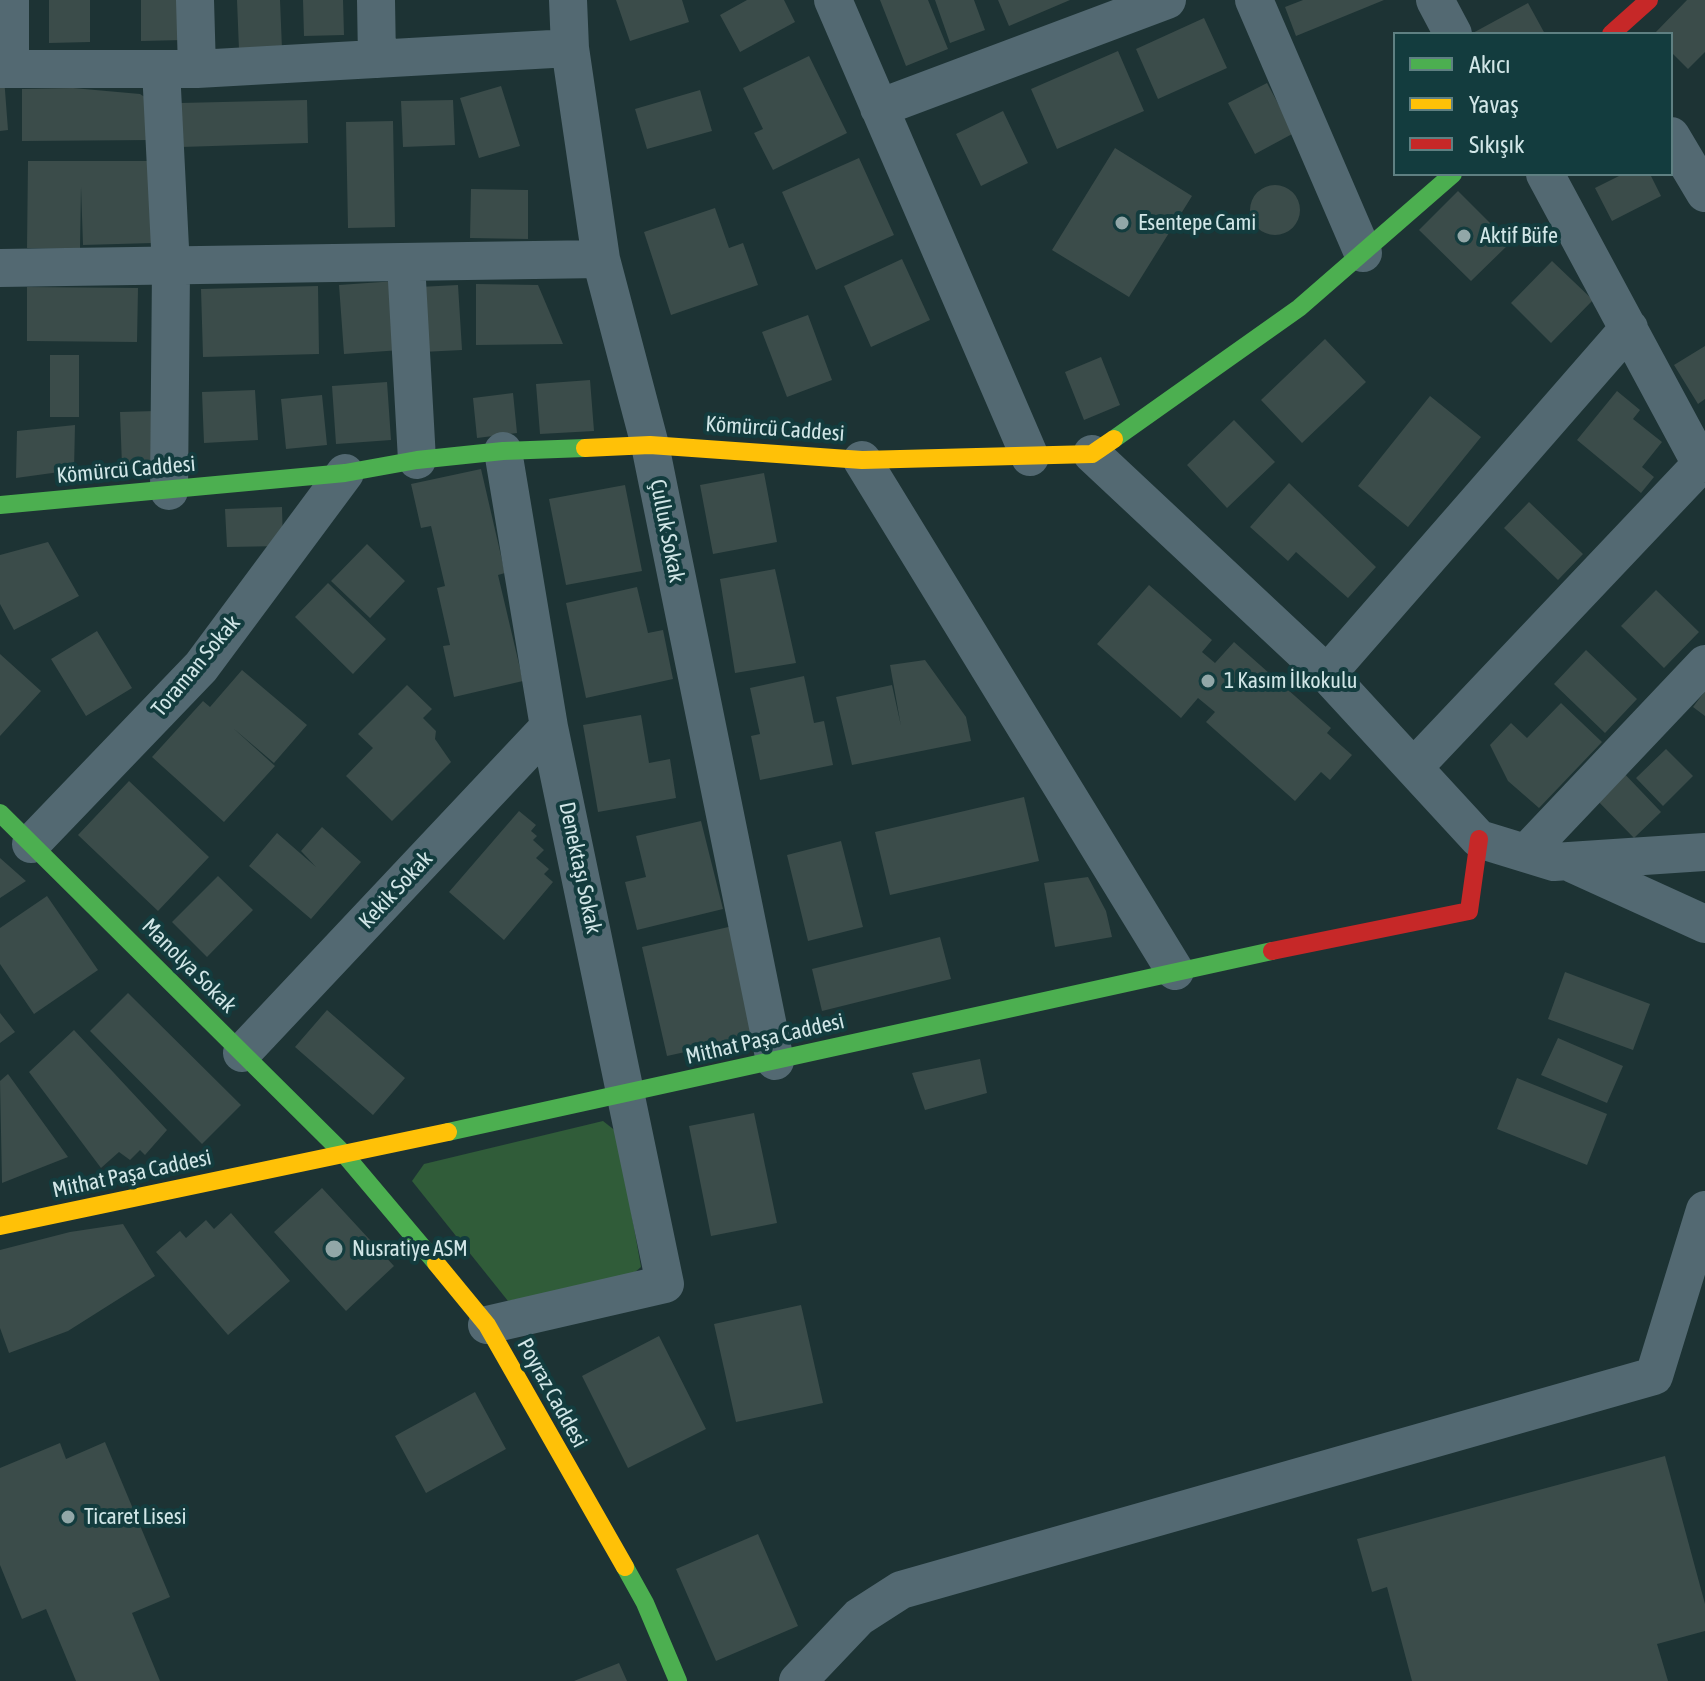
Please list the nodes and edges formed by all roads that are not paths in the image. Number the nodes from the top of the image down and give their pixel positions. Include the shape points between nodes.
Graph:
1 (10, 0) edge
2 (195, 0) edge
3 (376, 0) edge
4 (568, 0) edge
5 (833, 0) edge
6 (1167, 0) edge
7 (1254, 0) edge
8 (1435, 0) edge
9 (1649, 0) edge
10 (1452, 32) edge
11 (1613, 32) edge
12 (570, 48) junction
13 (377, 59) junction
14 (5, 69) edge
15 (179, 69) junction
16 (879, 108) junction
17 (1673, 139) edge
18 (1451, 176) edge
19 (1546, 176) edge
20 (1705, 193) edge
21 (1363, 253) junction
22 (601, 259) junction
23 (406, 263) junction
24 (0, 268) edge
25 (171, 268) junction
26 (1629, 328) junction
27 (650, 445) junction
28 (503, 451) junction
29 (1092, 454) junction
30 (1030, 457) junction
31 (417, 460) junction
32 (862, 460) junction
33 (1703, 462) edge
34 (345, 473) junction
35 (169, 491) junction
36 (0, 505) edge
37 (1705, 664) edge
38 (1327, 674) junction
39 (549, 727) junction
40 (1415, 766) junction
41 (0, 813) edge
42 (1479, 839) junction
43 (31, 844) junction
44 (1705, 852) edge
45 (1526, 853) junction
46 (1567, 861) junction
47 (1705, 924) edge
48 (1175, 971) junction
49 (242, 1053) junction
50 (775, 1061) junction
51 (628, 1094) junction
52 (344, 1154) junction
53 (1704, 1217) edge
54 (0, 1226) edge
55 (487, 1325) junction
56 (678, 1681) edge
57 (798, 1681) edge

1 - 14 street
2 - 15 street
3 - 13 street
4 - 12 street, Çulluk Sokak
5 - 16 street
6 - 16 street
7 - 21 street
8 - 10 street
9 - 11 street
12 - 13 street
12 - 22 street, Çulluk Sokak
13 - 15 street
14 - 15 street
15 - 25 street
16 - 30 street
17 - 20 street
18 - 21 street
19 - 26 street
21 - 29 street via 1299,308
22 - 23 street
22 - 27 street, Çulluk Sokak
23 - 25 street
23 - 31 street
24 - 25 street
25 - 35 street
26 - 33 street
26 - 38 street
27 - 28 street, Kömürcü Caddesi
27 - 32 street, Kömürcü Caddesi
27 - 50 street, Çulluk Sokak
28 - 31 street, Kömürcü Caddesi
28 - 39 street, Denektaşı Sokak
29 - 30 street, Kömürcü Caddesi
29 - 38 street
30 - 32 street, Kömürcü Caddesi
31 - 34 street, Kömürcü Caddesi
32 - 48 street
33 - 40 street
34 - 35 street, Kömürcü Caddesi
34 - 43 street, Toraman Sokak via 201,667
35 - 36 street, Kömürcü Caddesi
37 - 45 street
38 - 40 street
39 - 49 street, Kekik Sokak
39 - 51 street, Denektaşı Sokak
40 - 42 street
41 - 43 street, Manolya Sokak
42 - 45 street
42 - 48 street, Mithat Paşa Caddesi via 1469,911
43 - 49 street, Manolya Sokak
44 - 46 street
45 - 46 street
46 - 47 street
48 - 50 street, Mithat Paşa Caddesi
49 - 52 street, Manolya Sokak
50 - 51 street, Mithat Paşa Caddesi
51 - 52 street, Mithat Paşa Caddesi
51 - 55 street, Denektaşı Sokak via 665,1284
52 - 54 street, Mithat Paşa Caddesi
52 - 55 street, Poyraz Caddesi
53 - 57 street via 1654,1376 901,1590 859,1617
55 - 56 street, Poyraz Caddesi via 645,1603

